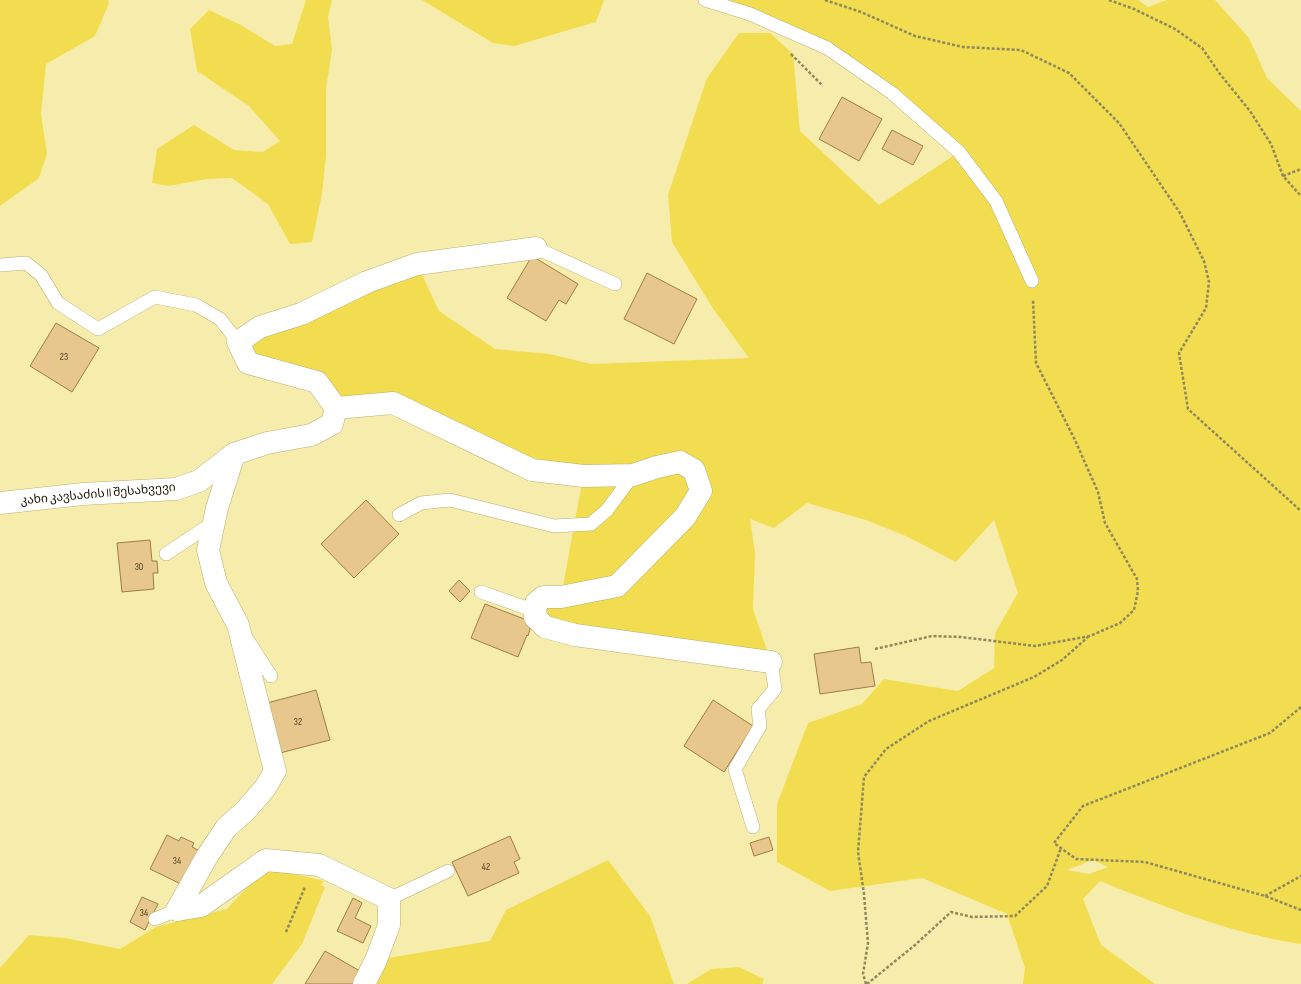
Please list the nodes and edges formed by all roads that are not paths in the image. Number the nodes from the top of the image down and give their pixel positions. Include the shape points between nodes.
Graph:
1 (705, 0) edge
2 (536, 248) joint
3 (0, 265) edge
4 (1032, 281) road end
5 (615, 284) dead end
6 (238, 342) junction
7 (336, 408) junction
8 (234, 454) junction
9 (633, 475) junction
10 (0, 503) edge
11 (399, 515) dead end
12 (214, 522) junction
13 (166, 554) dead end
14 (481, 592) dead end
15 (535, 611) junction
16 (238, 625) junction
17 (771, 662) joint
18 (271, 676) dead end
19 (753, 827) dead end
20 (448, 871) dead end
21 (388, 899) junction
22 (177, 910) junction
23 (156, 919) dead end
24 (364, 984) edge

1 - 4 lane via 750,14 827,48 898,98 959,152 996,201
2 - 5 lane
2 - 6 street via 417,264 367,282 301,314 260,327
3 - 6 lane via 26,263 41,275 58,303 98,329 155,297 196,305 220,319
6 - 7 street via 248,363 317,382
7 - 8 street, კახი კავსაძის II შესახვევი via 332,424 311,434 267,443
7 - 9 street via 393,403 532,470 584,476
8 - 10 street, კახი კავსაძის II შესახვევი via 199,481 176,489 83,494
8 - 12 street
9 - 11 lane via 608,510 591,524 554,526 450,500 421,504
9 - 15 street via 680,462 694,470 701,491 685,517 617,586 561,597 543,597 536,603
12 - 13 lane
12 - 16 street via 208,550 216,583
14 - 15 lane
15 - 17 street via 535,617 545,627 575,635
16 - 18 lane
16 - 22 street via 275,771 265,788 226,828
17 - 19 lane via 775,689 758,709 760,726 735,770
20 - 21 lane
21 - 22 street via 319,864 266,860 201,906
21 - 24 street via 389,925
22 - 23 lane

